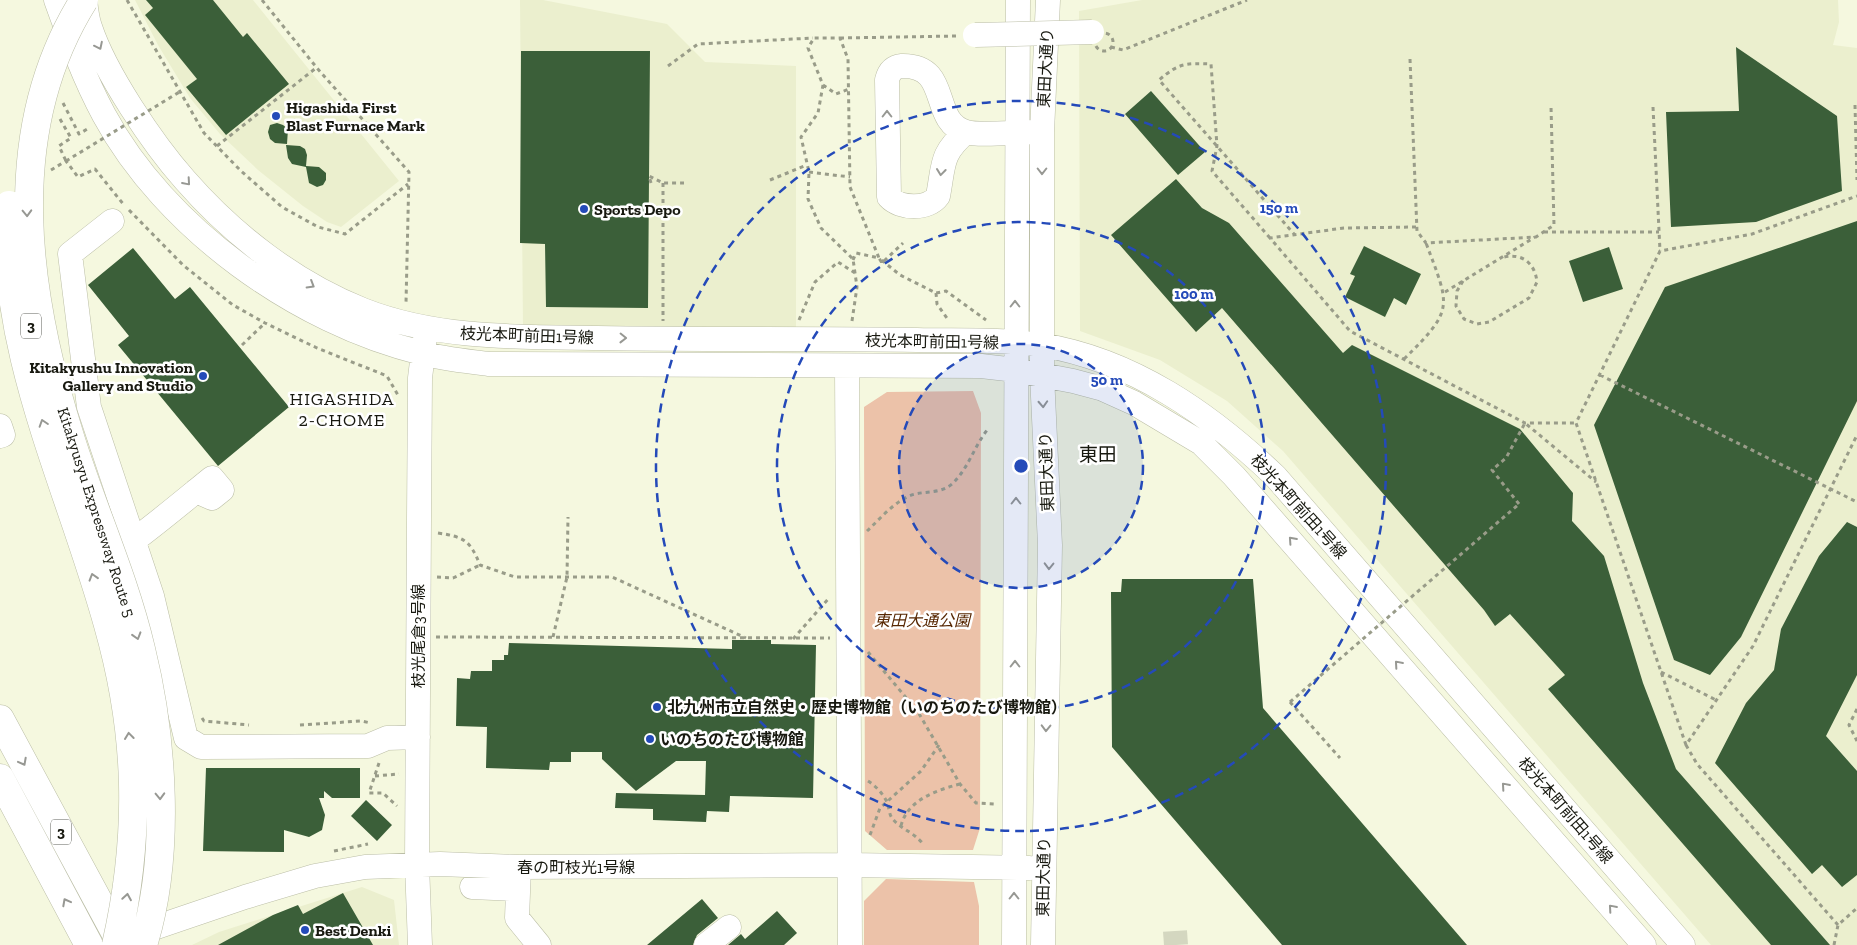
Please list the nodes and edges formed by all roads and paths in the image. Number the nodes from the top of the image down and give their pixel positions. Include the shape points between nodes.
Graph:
1 (56, 0) edge
2 (68, 0) edge
3 (84, 0) edge
4 (127, 0) edge
5 (262, 0) edge
6 (1018, 0) edge
7 (1048, 0) edge
8 (1247, 0) edge
9 (1092, 32) dead end
10 (975, 35) dead end
11 (937, 36) dead end
12 (814, 38) junction
13 (840, 38) junction
14 (1111, 47) dead end
15 (1410, 59) dead end
16 (668, 66) dead end
17 (317, 68) junction
18 (823, 85) junction
19 (848, 89) junction
20 (181, 92) junction
21 (58, 104) dead end
22 (1855, 105) dead end
23 (1551, 106) dead end
24 (1653, 107) dead end
25 (58, 114) dead end
26 (92, 127) dead end
27 (966, 132) junction
28 (1016, 132) junction
29 (1042, 132) junction
30 (217, 146) junction
31 (1217, 146) junction
32 (66, 161) junction
33 (807, 165) junction
34 (50, 171) dead end
35 (808, 172) junction
36 (850, 177) junction
37 (770, 180) dead end
38 (1857, 180) edge
39 (651, 183) dead end
40 (663, 183) junction
41 (684, 183) dead end
42 (408, 184) junction
43 (1857, 196) edge
44 (0, 208) edge
45 (112, 221) dead end
46 (1416, 227) junction
47 (1543, 232) junction
48 (1659, 232) junction
49 (1295, 234) junction
50 (1536, 237) junction
51 (1270, 238) junction
52 (903, 243) dead end
53 (1426, 243) junction
54 (1660, 251) junction
55 (1504, 256) junction
56 (879, 258) junction
57 (852, 259) junction
58 (1463, 281) junction
59 (1444, 292) junction
60 (936, 293) junction
61 (0, 299) edge
62 (406, 303) dead end
63 (986, 320) dead end
64 (852, 322) dead end
65 (949, 322) dead end
66 (797, 323) dead end
67 (265, 324) junction
68 (663, 324) dead end
69 (426, 328) junction
70 (1015, 343) junction
71 (242, 344) dead end
72 (1042, 345) junction
73 (421, 353) junction
74 (1404, 359) junction
75 (847, 366) junction
76 (1016, 370) junction
77 (1042, 375) junction
78 (1600, 375) junction
79 (35, 397) junction
80 (401, 401) dead end
81 (1526, 423) junction
82 (1576, 423) junction
83 (0, 426) edge
84 (988, 428) dead end
85 (1857, 435) edge
86 (0, 436) edge
87 (71, 440) junction
88 (1596, 482) junction
89 (1830, 489) junction
90 (196, 491) dead end
91 (1857, 502) edge
92 (568, 517) dead end
93 (431, 531) dead end
94 (862, 536) dead end
95 (133, 541) junction
96 (480, 565) junction
97 (430, 577) dead end
98 (567, 577) junction
99 (832, 594) dead end
100 (431, 637) dead end
101 (553, 637) junction
102 (837, 638) dead end
103 (749, 639) junction
104 (793, 639) junction
105 (867, 651) dead end
106 (1660, 671) junction
107 (1716, 700) junction
108 (1857, 709) edge
109 (198, 712) dead end
110 (0, 719) edge
111 (253, 726) dead end
112 (292, 726) dead end
113 (418, 737) junction
114 (387, 738) junction
115 (1857, 741) edge
116 (939, 745) junction
117 (1686, 745) junction
118 (1340, 758) dead end
119 (405, 773) dead end
120 (375, 776) junction
121 (0, 778) edge
122 (863, 782) dead end
123 (960, 784) junction
124 (886, 801) junction
125 (996, 804) dead end
126 (399, 810) dead end
127 (900, 826) junction
128 (870, 837) dead end
129 (923, 844) dead end
130 (417, 864) junction
131 (850, 865) junction
132 (1014, 866) junction
133 (1043, 869) junction
134 (518, 878) junction
135 (472, 887) dead end
136 (1857, 908) edge
137 (1838, 925) junction
138 (728, 927) dead end
139 (125, 944) edge
140 (89, 945) edge
141 (420, 945) edge
142 (539, 945) edge
143 (706, 945) edge
144 (850, 945) edge
145 (1014, 945) edge
146 (1042, 945) edge
147 (1644, 945) edge
148 (1683, 945) edge
149 (1834, 945) edge

1 - 73 street, 枝光本町前田1号線 via 82,70 105,116 138,166 193,228 246,272 302,306 358,332
2 - 79 highway, Kitakyusyu Expressway Route 5, bridge via 56,19 29,84 11,165 9,261 22,352
3 -> 69 street, 枝光本町前田1号線 via 89,27 113,76 167,159 214,212 312,286 365,311
3 -> 87 highway, Kitakyusyu Expressway Route 5, bridge via 60,44 46,81 29,157 26,196 28,236 42,336
4 - 20 path
5 - 17 path
6 - 28 street, 東田大通り
7 - 29 street, 東田大通り
8 - 14 path via 1123,50
9 - 10 street, bridge
11 - 13 path
12 - 13 path
12 - 16 path via 698,44
12 - 18 path via 808,48
13 - 19 path via 848,59
15 - 46 path
17 - 30 path
17 - 42 path via 409,172
18 - 19 path via 836,94
18 - 33 path via 818,113 801,137
19 - 36 path
20 - 30 path via 204,133
20 - 32 path, bridge
21 - 26 path via 62,101 79,134
22 - 38 path
23 - 47 path via 1554,225
24 - 48 path
25 - 32 path via 71,138 59,146
27 -> 27 street via 944,157 938,196 934,200 926,205 902,205 889,197 887,80 891,70 911,66 926,71 936,84 944,112
27 - 28 street
28 - 29 street
70 -> 28 street, 東田大通り
29 -> 72 street, 東田大通り
30 - 42 path via 282,207 318,227 345,234
31 - 31 path via 1159,80 1175,67 1190,63 1211,64
31 - 49 path
31 - 51 path via 1212,171
32 - 34 path
32 - 67 path via 78,177 95,169 127,208 183,265 233,305
33 - 35 path
33 - 37 path
35 - 36 path
35 - 57 path via 808,199 821,228
36 - 56 path via 850,187
39 - 40 path via 649,176
40 - 41 path
40 - 68 path
42 - 62 path
43 - 54 path via 1752,234
44 - 87 highway, 3, bridge via 25,305
45 - 95 street via 70,254 89,407
46 - 49 path via 1344,228
46 - 53 path
47 - 48 path
47 - 50 path
48 - 54 path
49 - 51 path
50 - 53 path
50 - 55 path
51 - 74 path via 1350,331
52 - 56 path via 882,264
53 - 59 path
54 - 78 path
55 - 58 path
55 - 58 path via 1524,258 1534,269 1537,282 1529,298 1484,324 1470,323 1459,314 1456,306 1457,291
56 - 57 path via 856,253
56 - 60 path via 900,275
57 - 64 path via 856,287
57 - 66 path via 855,273 838,262 815,282
58 - 59 path
59 - 74 path via 1444,310 1436,326
60 - 63 path via 946,291
60 - 65 path via 937,304
61 - 79 highway, 3, bridge
67 - 71 path
67 - 80 path via 387,376
69 -> 70 street, 枝光本町前田1号線 via 490,336
69 - 73 street, 枝光尾倉3号線
70 - 72 street, 枝光本町前田1号線
70 - 76 street, 東田大通り
72 - 77 street, 東田大通り
72 - 148 street, 枝光本町前田1号線 via 1115,366 1149,381 1192,407 1256,457
73 - 75 street, 枝光本町前田1号線 via 489,364 533,366
73 - 113 street, 枝光尾倉3号線
74 - 81 path
75 - 76 street, 枝光本町前田1号線 via 981,366
75 - 131 street
76 - 77 street, 枝光本町前田1号線
132 -> 76 street, 東田大通り
77 -> 133 street, 東田大通り via 1050,545
147 -> 77 street, 枝光本町前田1号線 via 1298,547 1207,450 1134,403 1073,380
78 - 82 path
78 - 89 path
139 -> 79 highway, Kitakyusyu Expressway Route 5, bridge via 134,838 134,772 125,700 109,626
81 - 82 path
81 - 88 path
81 - 118 path, bridge via 1506,458 1492,470 1518,504 1290,702
82 - 88 path
83 - 86 street via 3,435
84 - 94 path via 967,467 952,485 935,493 910,496 896,504
85 - 89 path
87 -> 139 highway, Kitakyusyu Expressway Route 5, bridge via 122,586 141,647 153,702 161,820 156,878
88 - 106 path
89 - 91 path
89 - 107 path via 1753,646
90 - 95 street
92 - 98 path
93 - 96 path via 461,537 474,549
95 - 114 street via 152,596 186,738 201,747 368,746
96 - 97 path via 453,578
96 - 98 path via 515,576
98 - 101 path
98 - 103 path via 612,577
99 - 104 path
100 - 101 path
101 - 103 path
102 - 104 path
103 - 104 path
105 - 116 path via 918,712
106 - 107 path
106 - 117 path
107 - 117 path
108 - 115 path via 1849,725
109 - 111 path via 204,721
110 -> 139 highway, 3
112 - 114 path via 361,721 382,725
113 - 114 street
113 - 130 street, 枝光尾倉3号線
114 - 120 path
116 - 123 path
116 - 124 path via 920,771
117 - 137 path via 1697,764
119 - 120 path
120 - 126 path via 369,793 383,793 396,802
140 -> 121 highway, 3
122 - 124 path via 876,787
123 - 125 path via 976,803
123 - 127 path via 935,791 916,803 903,815
124 - 127 path via 891,817
124 - 128 path via 874,821
127 - 129 path via 916,835
130 - 134 street, 春の町枝光1号線
130 - 139 street, 春の町枝光1号線 via 365,867 315,876 137,933
130 - 141 street, 枝光尾倉3号線
131 - 132 street, 春の町枝光1号線
131 - 134 street, 春の町枝光1号線
131 - 144 street
132 - 133 street, 春の町枝光1号線
145 -> 132 street, 東田大通り
133 - 146 street, 東田大通り
134 - 135 street
134 - 142 street via 517,918
136 - 137 path
137 - 149 path
138 - 143 street

